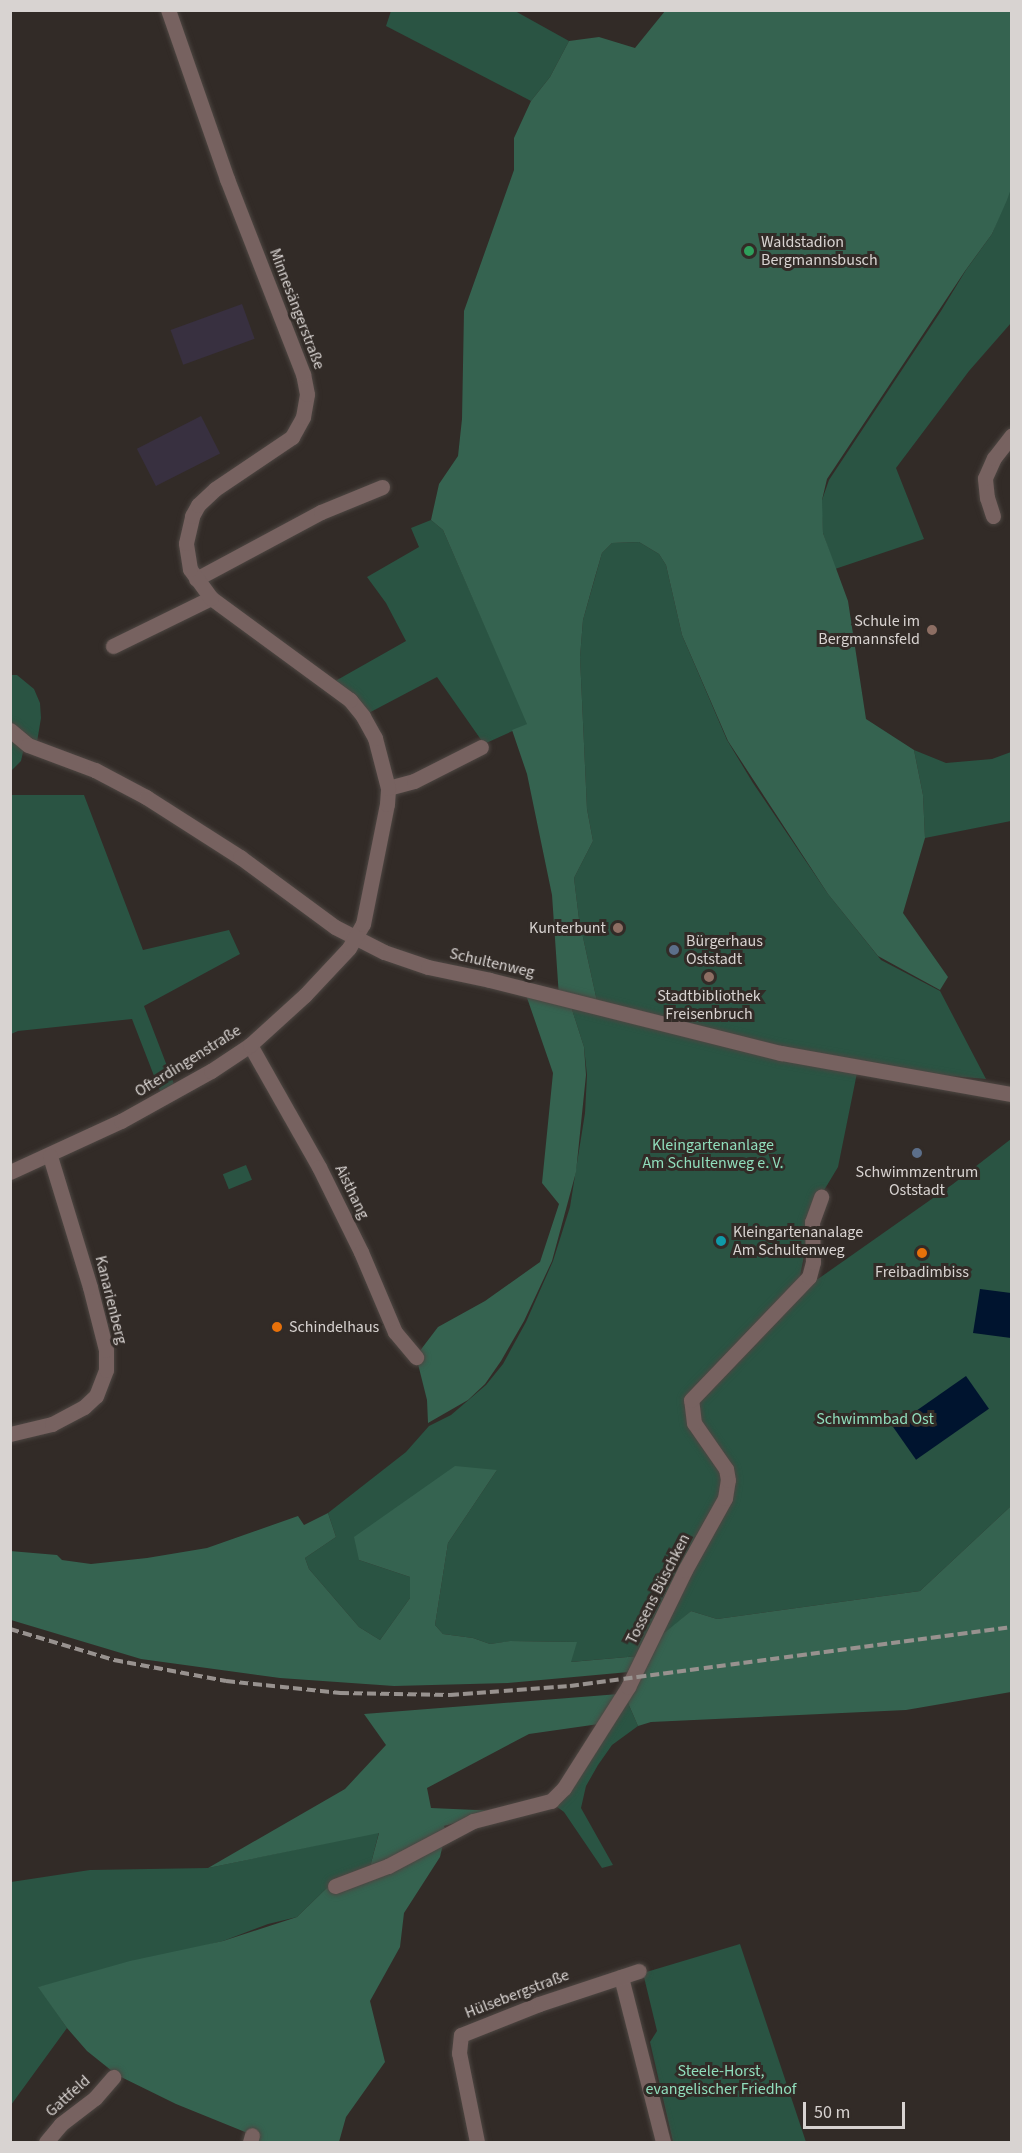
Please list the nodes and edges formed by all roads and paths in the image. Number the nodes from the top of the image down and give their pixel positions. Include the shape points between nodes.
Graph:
1 (168, 10) edge
2 (1011, 435) edge
3 (382, 487) dead end
4 (993, 516) dead end
5 (196, 579) junction
6 (211, 598) junction
7 (113, 646) dead end
8 (13, 734) edge
9 (481, 747) dead end
10 (388, 788) junction
11 (356, 939) junction
12 (250, 1045) junction
13 (1011, 1094) edge
14 (50, 1156) junction
15 (10, 1172) edge
16 (820, 1197) dead end
17 (416, 1357) dead end
18 (10, 1434) edge
19 (335, 1886) dead end
20 (639, 1971) dead end
21 (621, 1977) junction
22 (114, 2078) dead end
23 (46, 2142) edge
24 (477, 2142) edge
25 (663, 2142) edge

1 - 5 street, Minnesängerstraße via 227,179 303,374 307,394 303,417 292,437 198,505 186,543 190,569
2 - 4 street via 985,478
3 - 5 street via 321,512
5 - 6 street, Minnesängerstraße
6 - 7 street
6 - 10 street, Minnesängerstraße via 350,700 375,738
8 - 11 street, Schultenweg via 146,797 240,857 315,915
9 - 10 street via 414,781
10 - 11 street, Minnesängerstraße via 367,912
11 - 12 street, Ofterdingenstraße via 305,995
11 - 13 street, Schultenweg via 428,967 768,1051
12 - 14 street, Ofterdingenstraße via 171,1095
12 - 17 street, Aisthang via 331,1190 395,1332
14 - 15 street, Ofterdingenstraße
14 - 18 street, Kanarienberg via 104,1338 106,1370 96,1396 84,1407 52,1424
16 - 19 street, Tossens Büschken via 812,1222 813,1262 809,1277 691,1400 694,1423 726,1469 725,1498 628,1687 564,1788 551,1801 473,1821 388,1866
20 - 21 street, Hülsebergstraße
21 - 24 street, Hülsebergstraße via 461,2035 459,2053
21 - 25 street
22 - 23 street, Gattfeld

